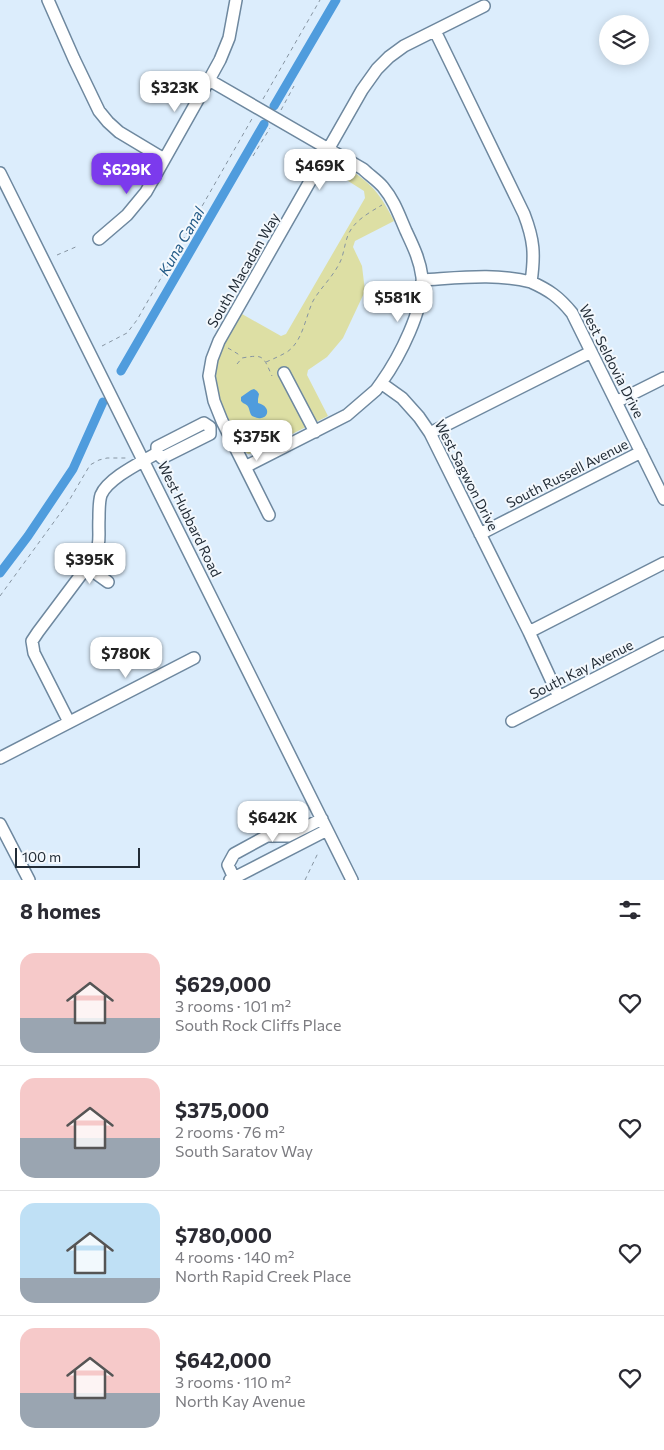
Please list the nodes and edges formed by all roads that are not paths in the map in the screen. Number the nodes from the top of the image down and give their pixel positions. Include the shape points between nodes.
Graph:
1 (48, 0) edge
2 (235, 0) edge
3 (484, 6) dead end
4 (434, 31) junction
5 (209, 80) junction
6 (329, 149) junction
7 (164, 159) junction
8 (0, 173) edge
9 (99, 239) dead end
10 (422, 280) junction
11 (531, 282) junction
12 (591, 352) junction
13 (284, 373) dead end
14 (664, 378) edge
15 (381, 382) junction
16 (616, 402) junction
17 (222, 421) junction
18 (315, 432) junction
19 (430, 434) junction
20 (641, 452) junction
21 (144, 461) junction
22 (245, 467) junction
23 (664, 499) edge
24 (269, 515) dead end
25 (480, 534) junction
26 (664, 563) edge
27 (87, 567) junction
28 (108, 582) dead end
29 (528, 632) junction
30 (664, 644) edge
31 (194, 658) dead end
32 (559, 697) junction
33 (512, 721) dead end
34 (69, 722) junction
35 (0, 758) edge
36 (322, 819) junction
37 (0, 824) edge
38 (327, 830) junction
39 (232, 879) edge
40 (29, 880) edge
41 (352, 880) edge

1 - 7 street via 99,111 119,132
2 - 5 street via 229,38
3 - 4 street, South Macadan Way
4 - 6 street, South Macadan Way via 404,46 377,69
4 - 11 street via 524,214 534,252
5 - 6 street
5 - 7 street
6 - 10 street via 363,169 393,201 419,260
6 - 17 street, South Macadan Way via 212,359 209,376
7 - 9 street via 146,192 127,215
8 - 21 street, West Hubbard Road
10 - 11 street, West Seldovia Drive via 479,277 517,278
10 - 15 street via 417,314 394,366
11 - 12 street, West Seldovia Drive via 562,300
12 - 16 street, West Seldovia Drive
12 - 19 street
13 - 18 street
14 - 16 street
15 - 18 street via 347,415
15 - 19 street, West Sagwon Drive via 419,416
16 - 20 street, West Seldovia Drive
17 - 21 street via 210,427 204,423 157,447 158,453
17 - 22 street, South Macadan Way
18 - 22 street
19 - 25 street, West Sagwon Drive
20 - 23 street, West Seldovia Drive
20 - 25 street, South Russell Avenue
21 - 27 street via 111,482 102,495 99,543
21 - 36 street, West Hubbard Road
22 - 24 street, South Macadan Way
25 - 29 street, West Sagwon Drive
26 - 29 street
27 - 28 street
27 - 34 street via 32,642 34,653
29 - 32 street, West Sagwon Drive
30 - 32 street, South Kay Avenue
31 - 34 street
32 - 33 street, South Kay Avenue
34 - 35 street
36 - 38 street, West Hubbard Road
36 - 39 street via 288,836 267,836 234,854 228,865
37 - 40 street
38 - 39 street
38 - 41 street, West Hubbard Road

